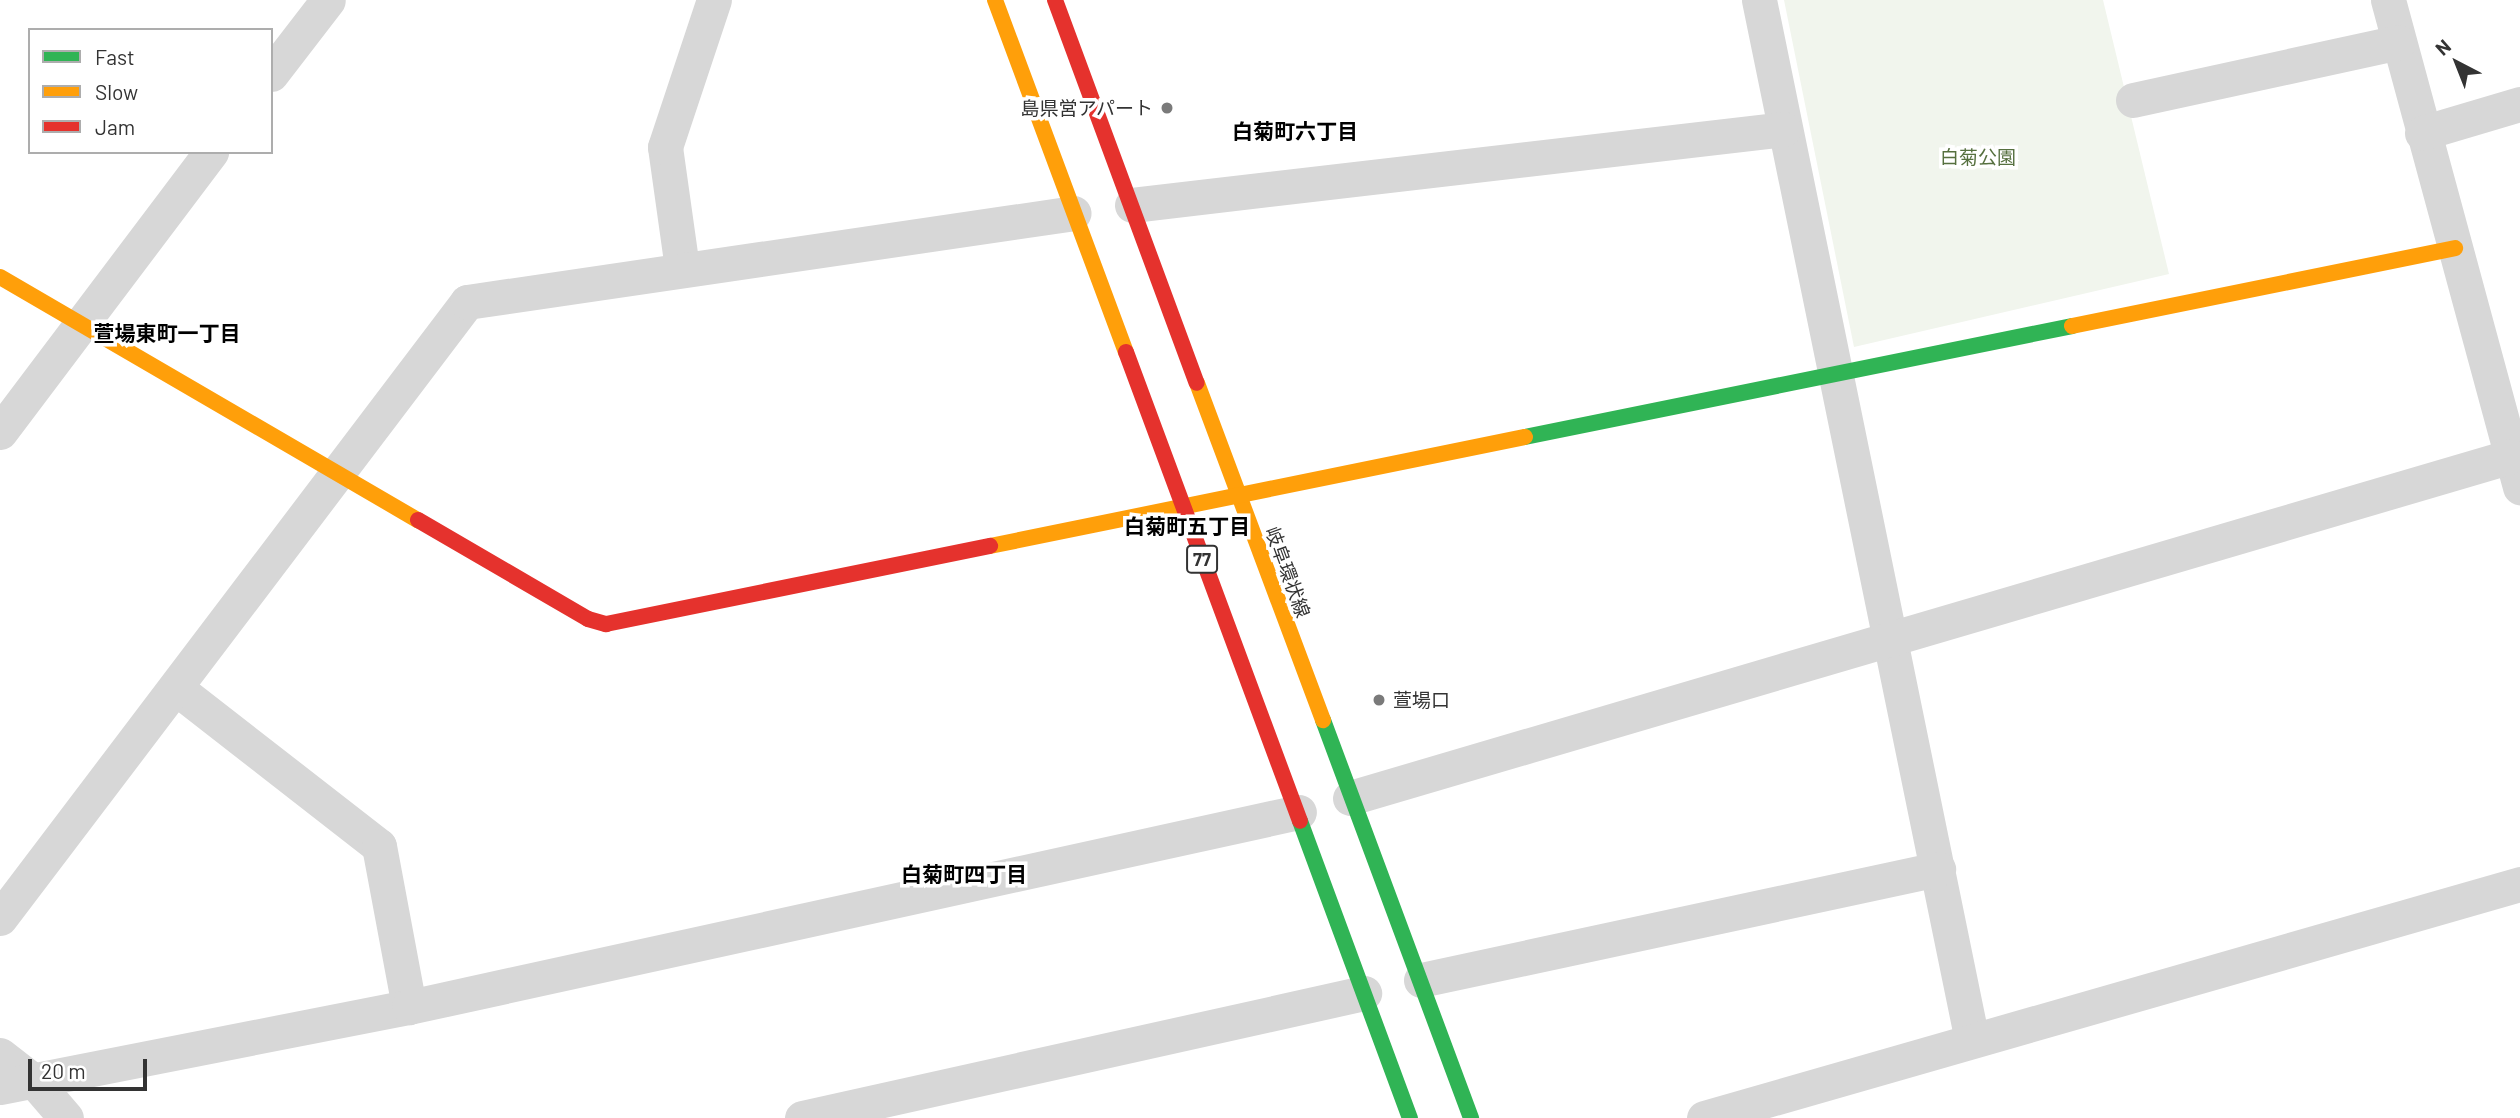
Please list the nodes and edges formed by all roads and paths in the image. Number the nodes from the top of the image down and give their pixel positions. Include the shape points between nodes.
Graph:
1 (328, 0) edge
2 (714, 0) edge
3 (995, 0) edge
4 (1055, 0) edge
5 (1759, 0) edge
6 (2388, 0) edge
7 (2399, 42) junction
8 (273, 71) edge
9 (2133, 100) dead end
10 (2520, 104) edge
11 (1784, 129) junction
12 (2422, 133) junction
13 (210, 154) edge
14 (1132, 205) junction
15 (1074, 213) junction
16 (2455, 247) junction
17 (682, 268) junction
18 (0, 277) edge
19 (80, 324) junction
20 (1833, 376) junction
21 (0, 432) edge
22 (2515, 472) edge
23 (339, 473) junction
24 (1237, 496) junction
25 (1182, 507) junction
26 (1887, 640) junction
27 (176, 688) junction
28 (1349, 798) junction
29 (1299, 812) junction
30 (1938, 869) junction
31 (2520, 884) edge
32 (0, 918) edge
33 (1421, 979) junction
34 (1364, 993) junction
35 (409, 1007) junction
36 (1972, 1040) junction
37 (0, 1055) edge
38 (36, 1083) junction
39 (0, 1087) edge
40 (66, 1118) edge
41 (802, 1118) edge
42 (1409, 1118) edge
43 (1471, 1118) edge
44 (1704, 1118) edge

1 - 8 street
2 - 17 street via 665,147
3 - 15 street, 77
4 - 14 street, 岐阜環状線
5 - 11 street
6 - 7 street
7 - 9 street
7 - 12 street
10 - 12 street
11 - 14 street
11 - 20 street
12 - 16 street
13 - 19 street
14 - 24 street, 岐阜環状線
15 - 17 street
15 - 25 street, 77
16 - 20 street
16 - 22 street
17 - 23 street via 467,302
18 - 19 street
19 - 21 street
19 - 23 street
20 - 24 street
20 - 26 street
22 - 26 street
23 - 25 street via 588,619 606,624
23 - 27 street
24 - 25 street
24 - 28 street, 岐阜環状線
25 - 29 street, 77
26 - 28 street
26 - 30 street
27 - 32 street
27 - 35 street via 379,846
28 - 33 street, 岐阜環状線
29 - 34 street, 77
29 - 35 street
30 - 33 street
30 - 36 street
31 - 36 street
33 - 43 street, 岐阜環状線
34 - 41 street
34 - 42 street, 77
35 - 38 street
36 - 44 street
37 - 38 street
38 - 39 street
38 - 40 street

